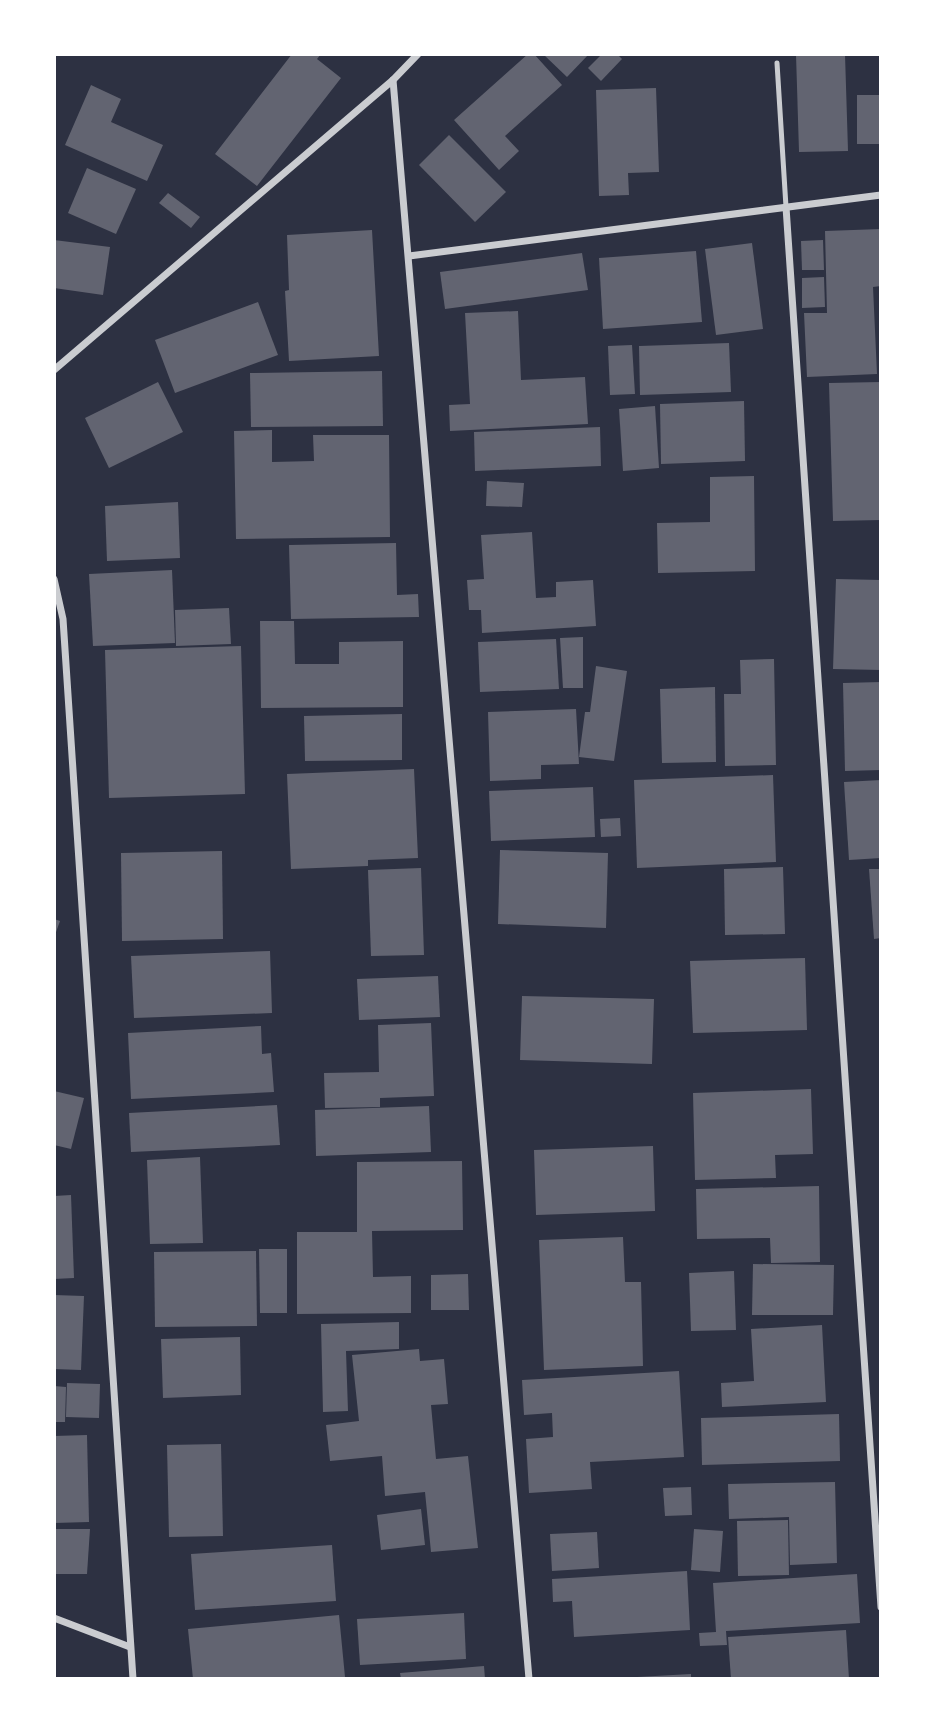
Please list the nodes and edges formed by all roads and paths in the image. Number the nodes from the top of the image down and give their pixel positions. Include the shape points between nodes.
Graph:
1 (418, 54) edge
2 (777, 62) dead end
3 (393, 80) junction
4 (881, 195) edge
5 (786, 207) junction
6 (409, 256) junction
7 (54, 370) edge
8 (54, 579) edge
9 (881, 1607) edge
10 (54, 1618) edge
11 (130, 1647) junction
12 (133, 1679) edge
13 (528, 1679) edge

1 - 3 street
2 - 5 lane
3 - 6 street
3 - 7 street
4 - 5 street
5 - 6 street
5 - 9 street
6 - 13 street
8 - 11 street via 63,620
10 - 11 street
11 - 12 street

